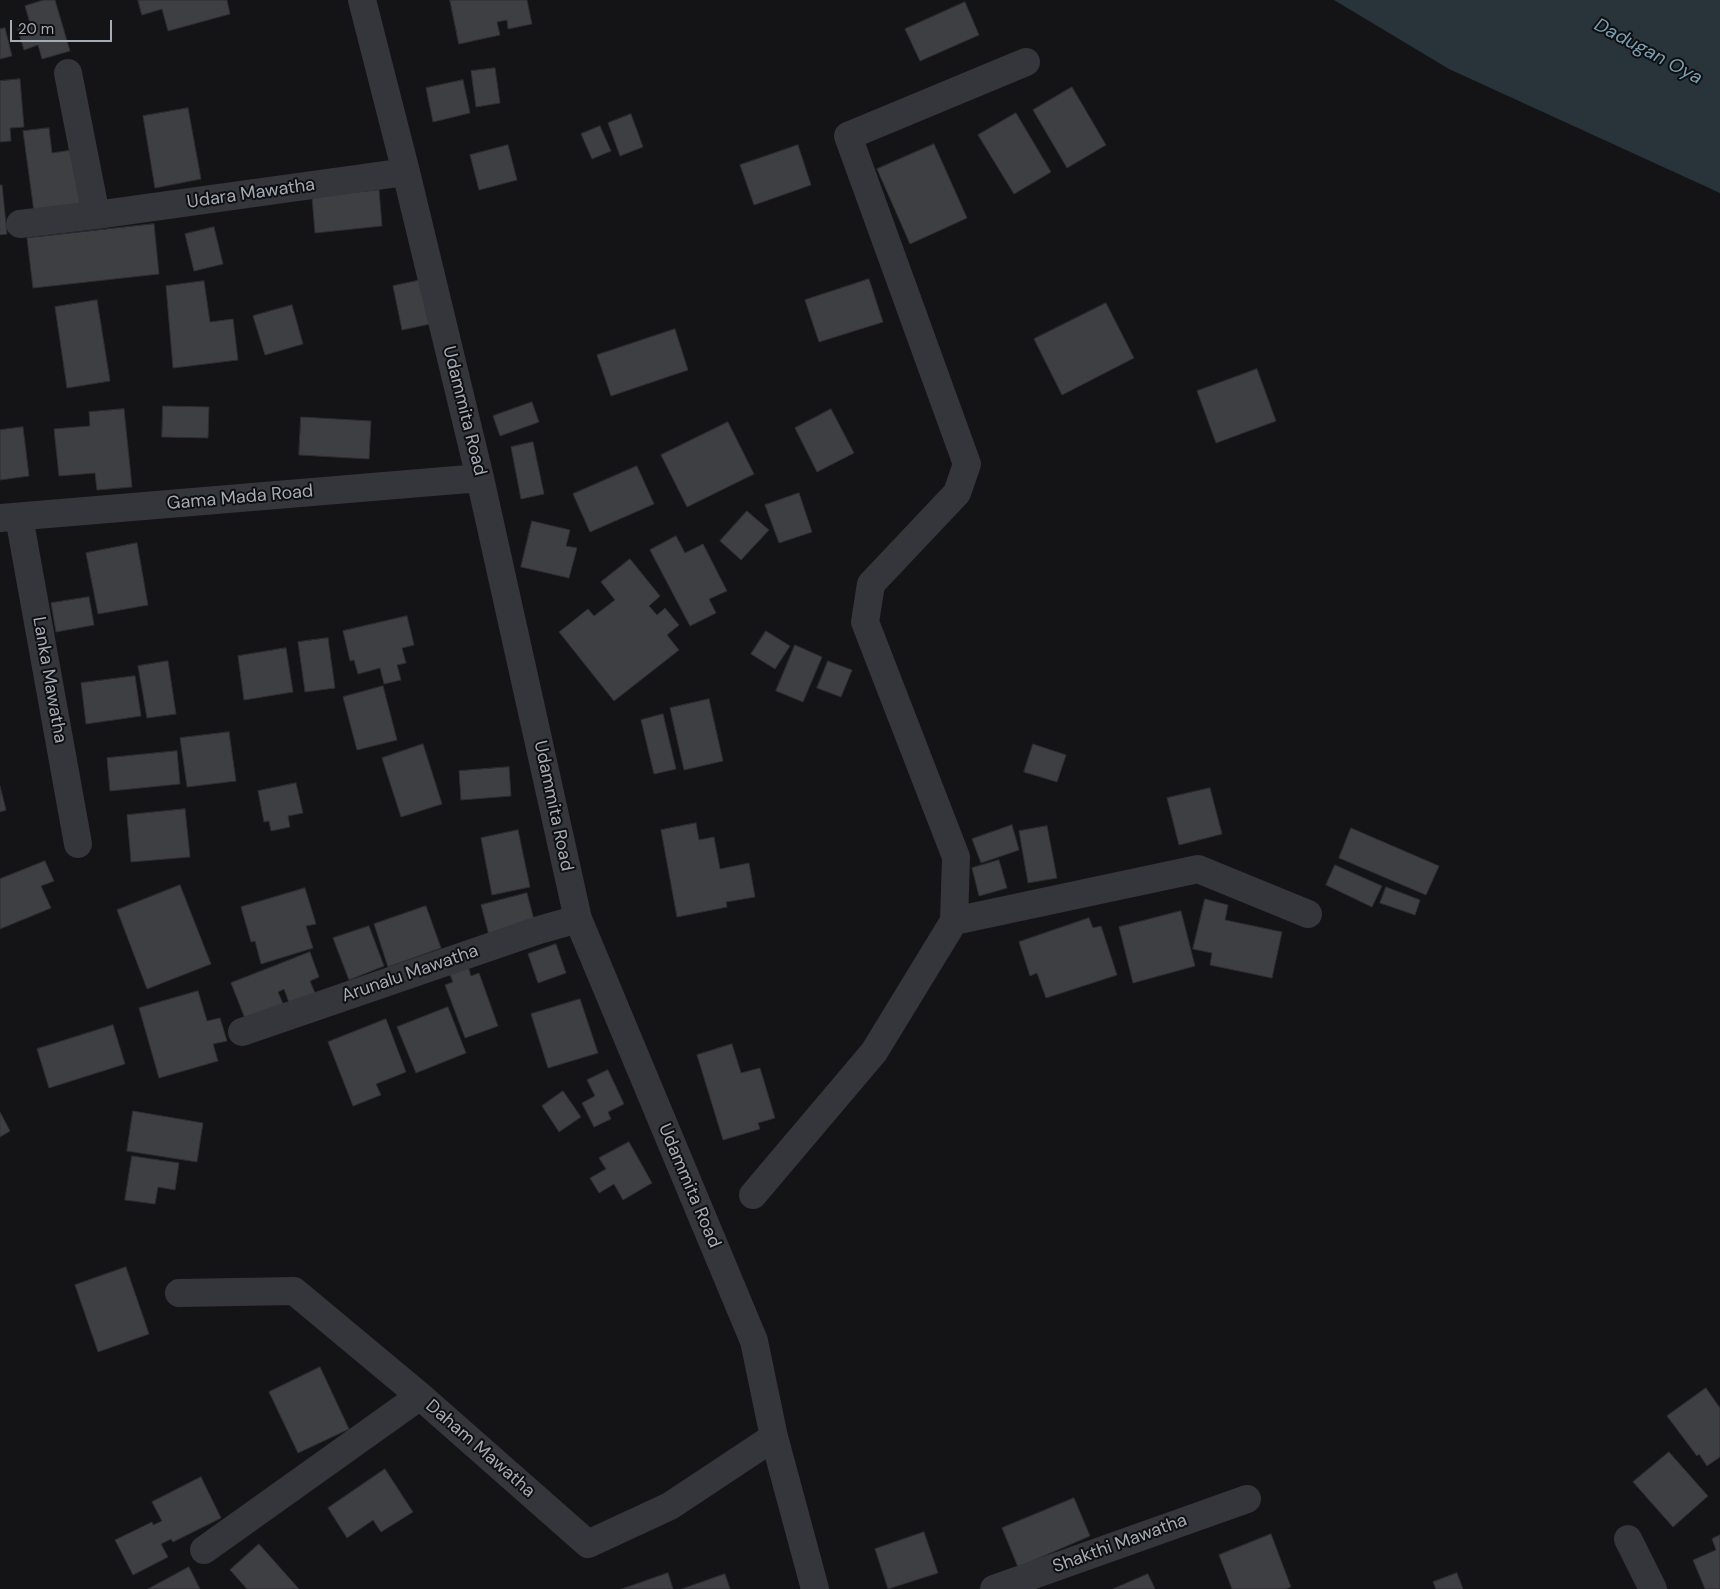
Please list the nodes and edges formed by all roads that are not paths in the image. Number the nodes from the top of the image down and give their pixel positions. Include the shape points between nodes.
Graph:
1 (362, 0) edge
2 (1026, 62) dead end
3 (68, 73) dead end
4 (406, 172) junction
5 (96, 215) junction
6 (20, 224) dead end
7 (480, 478) junction
8 (10, 518) edge
9 (78, 844) dead end
10 (1308, 914) dead end
11 (578, 919) junction
12 (954, 921) junction
13 (242, 1032) dead end
14 (754, 1195) dead end
15 (179, 1293) dead end
16 (420, 1396) junction
17 (774, 1438) junction
18 (1247, 1499) dead end
19 (1628, 1539) dead end
20 (204, 1550) dead end
21 (815, 1589) edge
22 (994, 1589) edge
23 (1653, 1589) edge

1 - 4 street, Udammita Road
2 - 12 street via 848,136 967,464 957,493 871,584 865,622 956,857
3 - 5 street
4 - 5 street, Udara Mawatha
4 - 7 street, Udammita Road
5 - 6 street, Udara Mawatha
7 - 8 street, Gama Mada Road
7 - 11 street, Udammita Road
8 - 9 street, Lanka Mawatha
10 - 12 street via 1198,869
11 - 13 street, Arunalu Mawatha
11 - 17 street, Udammita Road via 754,1341
12 - 14 street via 874,1052
15 - 16 street, Daham Mawatha via 294,1291
16 - 17 street, Daham Mawatha via 588,1544 670,1506
16 - 20 street
17 - 21 street, Udammita Road
18 - 22 street, Shakthi Mawatha
19 - 23 street

